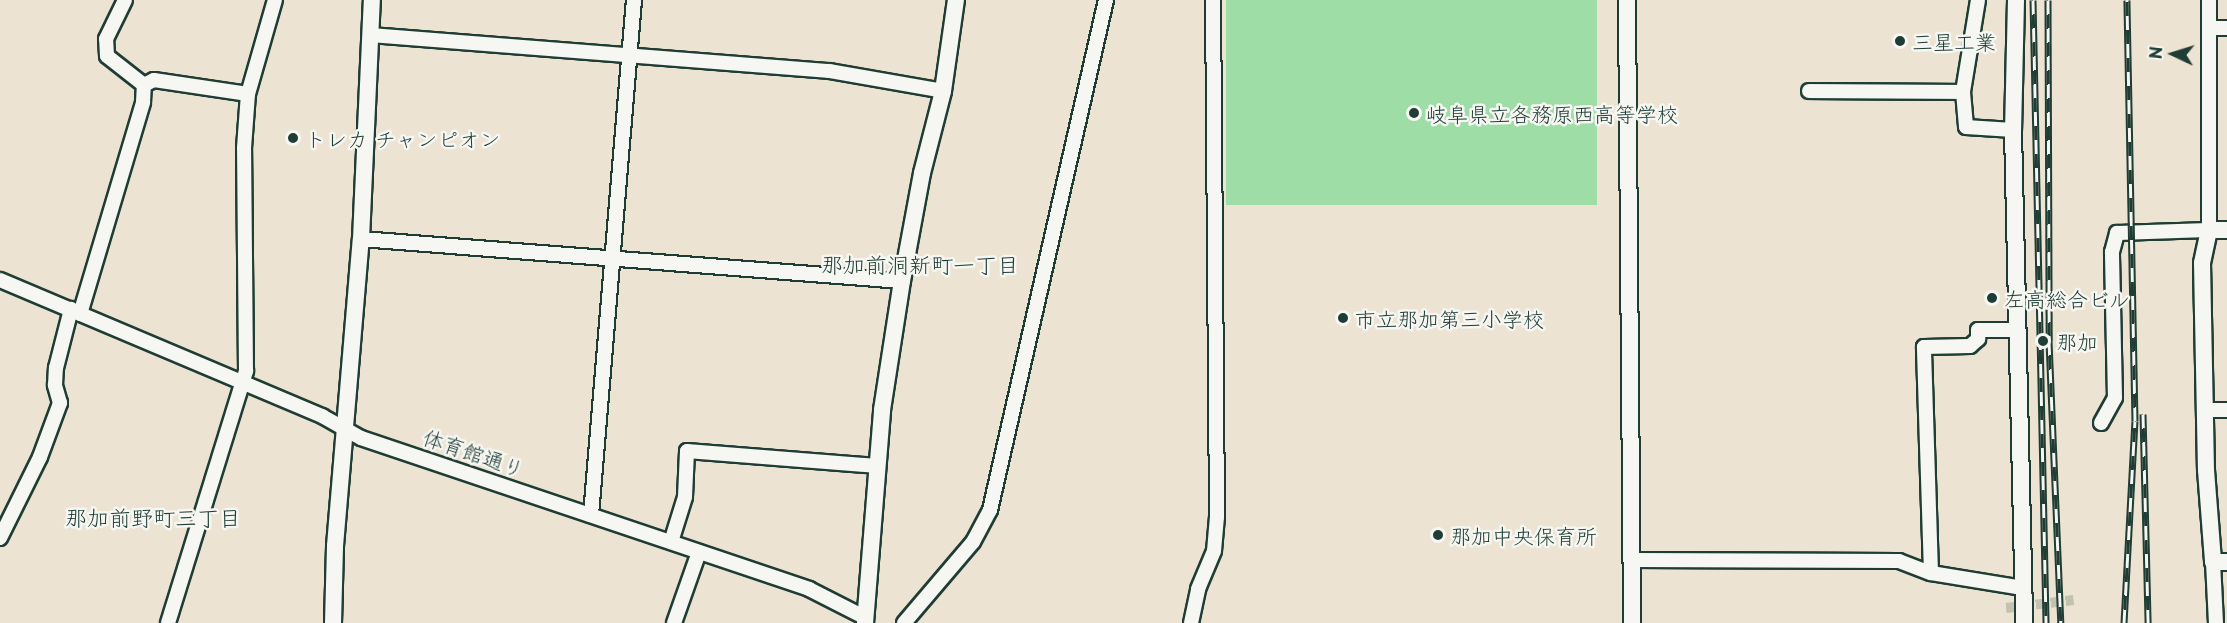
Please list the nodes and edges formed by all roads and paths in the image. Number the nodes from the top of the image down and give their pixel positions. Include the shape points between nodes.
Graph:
1 (125, 0) edge
2 (275, 0) edge
3 (372, 0) edge
4 (634, 0) edge
5 (956, 0) edge
6 (1106, 0) edge
7 (1213, 0) edge
8 (1627, 0) edge
9 (1978, 0) edge
10 (2016, 0) edge
11 (2209, 0) edge
12 (2209, 28) junction
13 (2227, 28) edge
14 (371, 35) junction
15 (630, 55) junction
16 (144, 85) junction
17 (943, 91) junction
18 (1809, 91) dead end
19 (1963, 92) junction
20 (248, 94) junction
21 (2013, 130) junction
22 (2209, 230) junction
23 (2227, 230) edge
24 (361, 239) junction
25 (614, 258) junction
26 (0, 280) edge
27 (902, 281) junction
28 (76, 311) junction
29 (2018, 330) junction
30 (243, 383) junction
31 (2205, 410) junction
32 (2227, 410) edge
33 (2101, 423) dead end
34 (344, 429) junction
35 (877, 466) junction
36 (591, 515) junction
37 (0, 538) edge
38 (671, 542) junction
39 (699, 552) junction
40 (1633, 560) junction
41 (2220, 562) edge
42 (1932, 573) junction
43 (2024, 588) junction
44 (870, 621) edge
45 (168, 623) edge
46 (333, 623) edge
47 (674, 623) edge
48 (904, 623) edge
49 (1191, 623) edge
50 (1632, 623) edge
51 (2024, 623) edge
52 (2216, 623) edge

1 - 16 street via 106,39 107,56
2 - 20 street
3 - 14 street
4 - 15 street
5 - 17 street
6 - 48 street via 990,510 973,542
7 - 49 street via 1217,517 1214,551 1198,589
8 - 40 street
9 - 19 street
10 - 21 street
11 - 12 street
12 - 13 street
12 - 22 street
14 - 15 street
14 - 24 street
15 - 17 street via 830,71
15 - 25 street
16 - 20 street via 154,80
16 - 28 street via 143,102
17 - 27 street via 922,173
18 - 19 street
19 - 21 street via 1966,127
20 - 30 street via 244,148 247,217
21 - 29 street
22 - 23 street
22 - 31 street via 2202,262
22 - 33 street via 2117,233 2112,252 2115,398
24 - 25 street
24 - 34 street
25 - 27 street
25 - 36 street
26 - 28 street, 体育館通り
27 - 35 street
28 - 30 street, 体育館通り
28 - 37 street via 57,368 55,385 60,404 40,457
29 - 42 street via 1978,330 1978,339 1970,346 1924,347
29 - 43 street
30 - 34 street, 体育館通り
30 - 45 street
31 - 32 street
31 - 41 street
34 - 36 street, 体育館通り
34 - 46 street
35 - 38 street via 687,451 685,497
35 - 44 street
36 - 38 street, 体育館通り
38 - 39 street, 体育館通り
39 - 44 street via 809,589
39 - 47 street
40 - 42 street via 1899,561
40 - 50 street
41 - 52 street
42 - 43 street
43 - 51 street

